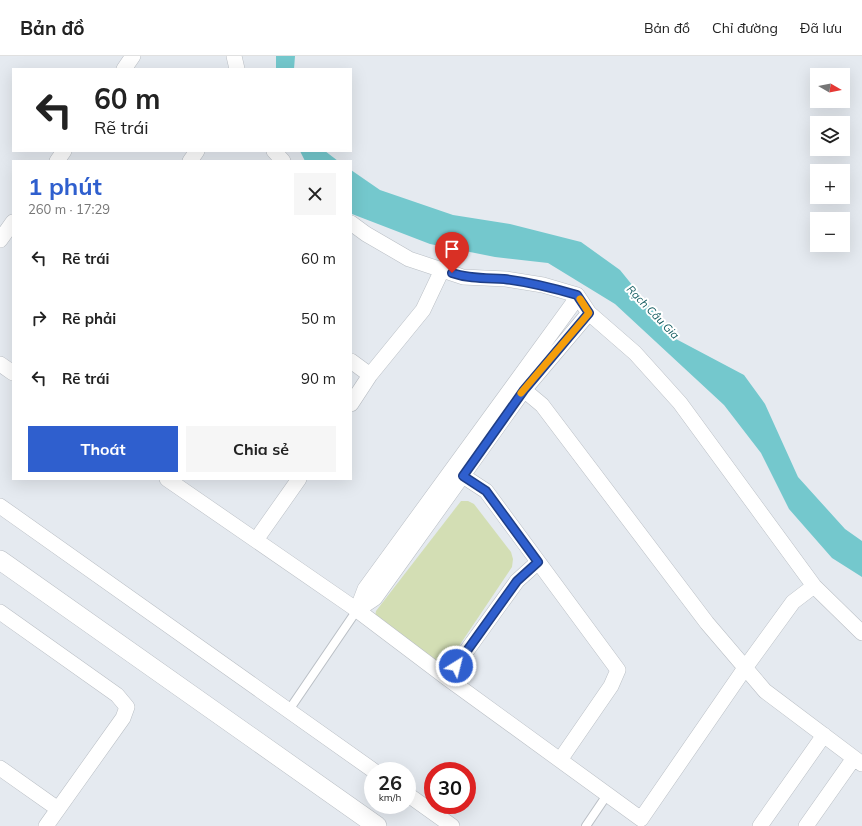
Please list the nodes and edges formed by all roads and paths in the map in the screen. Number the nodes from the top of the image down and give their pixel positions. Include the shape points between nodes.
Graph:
1 (133, 56) edge
2 (234, 56) edge
3 (125, 68) edge
4 (236, 68) edge
5 (275, 152) edge
6 (282, 160) edge
7 (12, 223) edge
8 (352, 224) edge
9 (0, 240) edge
10 (442, 270) junction
11 (577, 295) junction
12 (589, 313) junction
13 (352, 362) edge
14 (0, 364) edge
15 (12, 372) edge
16 (370, 375) junction
17 (524, 390) junction
18 (352, 402) edge
19 (463, 476) junction
20 (168, 480) edge
21 (298, 480) edge
22 (0, 506) edge
23 (256, 540) junction
24 (0, 560) edge
25 (538, 562) junction
26 (814, 586) junction
27 (357, 610) junction
28 (0, 612) edge
29 (862, 632) edge
30 (745, 668) junction
31 (448, 678) junction
32 (289, 710) junction
33 (824, 735) junction
34 (560, 760) junction
35 (858, 761) edge
36 (364, 764) edge
37 (0, 768) edge
38 (608, 795) junction
39 (416, 800) edge
40 (58, 809) junction
41 (646, 823) edge
42 (370, 824) edge
43 (46, 826) edge
44 (452, 826) edge
45 (586, 826) edge
46 (760, 826) edge
47 (806, 826) edge

1 - 3 street
2 - 4 street
5 - 6 street
7 - 9 street
8 - 10 street via 408,259
10 - 11 street via 463,277 506,279 543,285
10 - 16 street via 423,310
11 - 12 street
11 - 27 street via 365,589
12 - 17 street
12 - 26 street via 635,353 680,403
13 - 16 street
14 - 15 street
16 - 18 street
17 - 19 street
17 - 30 street via 542,406 707,624
19 - 25 street via 486,491
19 - 27 street via 375,598
20 - 23 street
21 - 23 street
22 - 32 street
23 - 27 street
24 - 42 street
25 - 31 street via 517,581
25 - 34 street via 618,670 611,686
26 - 29 street
26 - 30 street via 793,602
27 - 31 street
27 - 32 lane
28 - 40 street via 117,695 127,707 123,718
30 - 33 street via 765,691
30 - 41 street
31 - 34 street
32 - 36 street
33 - 35 street
33 - 46 street
34 - 38 street
35 - 47 street
37 - 40 street
38 - 41 street
38 - 45 lane
39 - 44 street
40 - 43 street

